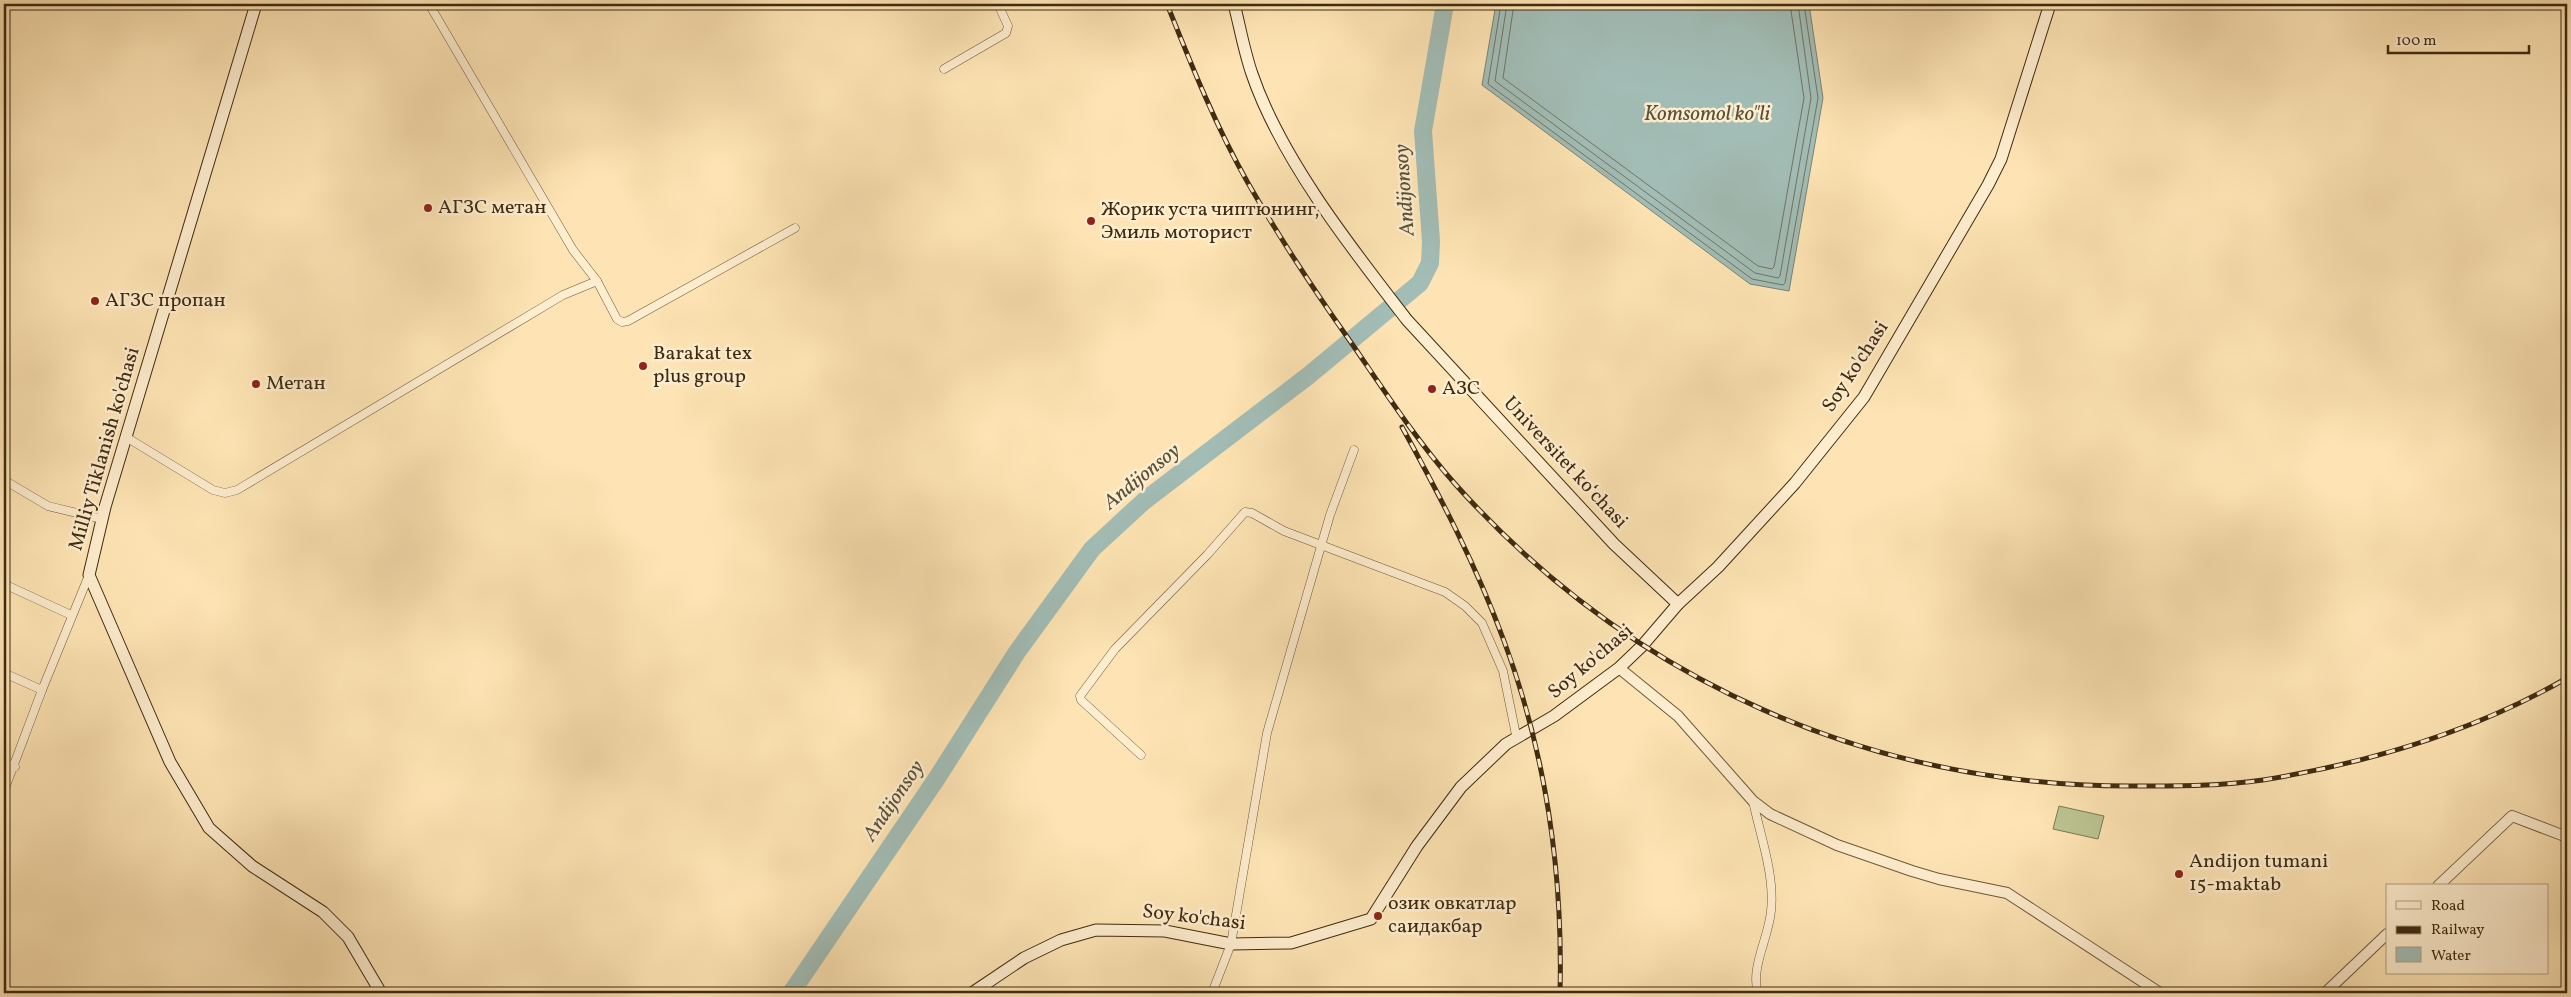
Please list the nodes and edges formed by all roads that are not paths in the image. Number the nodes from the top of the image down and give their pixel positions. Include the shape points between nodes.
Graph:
1 (256, 4) edge
2 (429, 4) edge
3 (998, 4) edge
4 (1234, 4) edge
5 (2050, 4) edge
6 (944, 69) dead end
7 (795, 228) dead end
8 (597, 281) junction
9 (126, 437) junction
10 (1354, 450) dead end
11 (4, 480) edge
12 (102, 519) junction
13 (1321, 544) junction
14 (89, 575) junction
15 (4, 584) edge
16 (1678, 604) junction
17 (71, 614) junction
18 (1619, 668) junction
19 (4, 673) edge
20 (42, 690) junction
21 (1516, 736) junction
22 (1141, 755) dead end
23 (4, 762) edge
24 (15, 767) junction
25 (4, 791) edge
26 (1753, 801) junction
27 (2567, 837) edge
28 (2440, 884) edge
29 (2386, 935) edge
30 (1231, 944) junction
31 (382, 993) edge
32 (972, 993) edge
33 (1212, 993) edge
34 (1758, 993) edge
35 (2160, 993) edge
36 (2325, 993) edge

1 - 9 main road, Milliy Tiklanish ko'chasi
2 - 8 street via 573,250
3 - 6 street via 1008,26 1006,33
4 - 16 main road, Universitet kо‘chasi via 1252,74 1281,138 1306,181 1387,295 1619,550
5 - 16 main road, Soy ko'chasi via 2001,159 1864,396 1795,483 1718,567
7 - 8 street via 628,321 617,319
8 - 9 street via 563,295 237,490 225,493 213,490
9 - 12 main road, Milliy Tiklanish ko'chasi
10 - 13 street
11 - 12 street via 48,506
12 - 14 main road, Milliy Tiklanish ko'chasi
13 - 21 street via 1444,592 1465,606 1482,623 1503,671
13 - 22 street via 1245,512 1115,649 1083,690 1081,700
13 - 30 street via 1267,733
14 - 17 street
14 - 31 main road, Milliy Tiklanish ko'chasi via 170,762 209,828 252,866 323,912 348,937
15 - 17 street
16 - 18 main road, Soy ko'chasi
17 - 20 street
18 - 21 main road, Soy ko'chasi via 1554,716
18 - 26 street via 1678,716
19 - 20 street
20 - 24 street
21 - 30 main road, Soy ko'chasi via 1461,787 1417,846 1371,920 1291,943
23 - 24 street
24 - 25 street
26 - 34 street via 1768,868 1772,910 1756,972
26 - 35 street via 1770,814 1837,845 1939,879 2007,894
27 - 28 street via 2512,816
29 - 36 street
30 - 32 main road, Soy ko'chasi via 1165,931 1096,930 1061,940 1024,958
30 - 33 street

